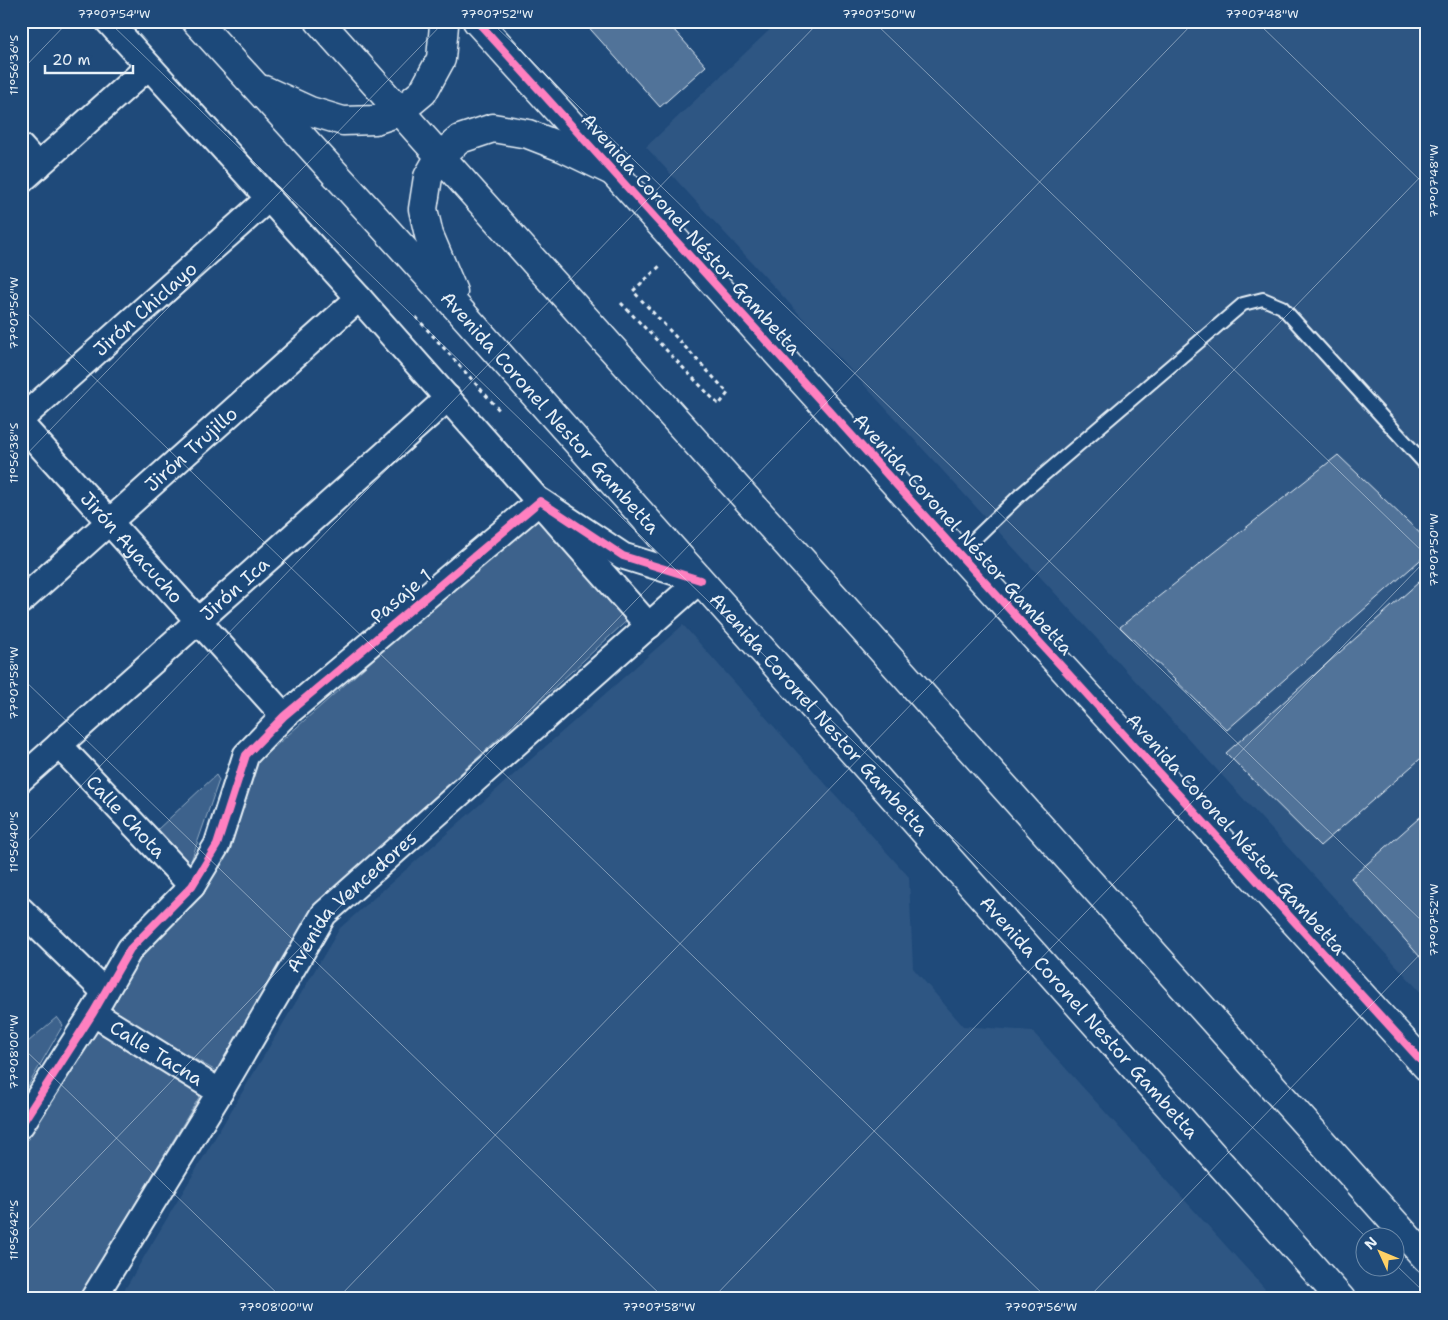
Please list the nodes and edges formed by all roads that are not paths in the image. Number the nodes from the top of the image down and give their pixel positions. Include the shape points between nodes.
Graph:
1 (108, 21) edge
2 (196, 21) edge
3 (318, 21) edge
4 (442, 21) edge
5 (477, 21) edge
6 (148, 67) junction
7 (253, 85) junction
8 (399, 112) junction
9 (21, 147) edge
10 (440, 156) junction
11 (612, 171) junction
12 (30, 174) edge
13 (269, 198) junction
14 (359, 298) junction
15 (462, 313) junction
16 (448, 398) junction
17 (21, 419) edge
18 (21, 424) edge
19 (1427, 466) edge
20 (540, 501) junction
21 (110, 522) junction
22 (958, 554) junction
23 (700, 580) junction
24 (21, 601) edge
25 (199, 621) junction
26 (649, 626) junction
27 (284, 716) junction
28 (59, 745) junction
29 (21, 779) edge
30 (192, 886) junction
31 (21, 910) edge
32 (105, 992) junction
33 (93, 1013) junction
34 (1427, 1067) edge
35 (220, 1092) junction
36 (21, 1125) edge
37 (1427, 1259) edge
38 (93, 1299) edge
39 (1341, 1299) edge

1 - 6 street
2 - 7 main road, Avenida Coronel Nestor Gambetta
3 - 8 main road
4 - 8 main road via 441,59 423,92
5 - 11 main road, Avenida Coronel Néstor Gambetta
6 - 12 street
6 - 13 street
7 - 8 main road via 310,111 343,121 375,120
7 - 15 main road, Avenida Coronel Nestor Gambetta
8 - 10 main road
9 - 12 street
10 - 11 main road via 460,139 493,128 528,134
10 - 15 main road via 428,178 423,209 429,235
10 - 37 main road
11 - 22 main road, Avenida Coronel Néstor Gambetta
13 - 14 street
13 - 17 street, Jirón Chiclayo
14 - 16 street
14 - 21 street, Jirón Trujillo
15 - 23 main road, Avenida Coronel Nestor Gambetta
16 - 20 street
16 - 25 street, Jirón Ica
18 - 21 street, Jirón Ayacucho
19 - 22 lane via 1282,307 1263,299 1243,304 1020,495
20 - 23 street via 623,556
20 - 26 street
20 - 27 street, Pasaje 1
21 - 24 street, Jirón Trujillo
21 - 25 street, Jirón Ayacucho
22 - 34 main road, Avenida Coronel Néstor Gambetta
23 - 26 street, Avenida Vencedores
23 - 39 main road, Avenida Coronel Nestor Gambetta
25 - 27 street, Jirón Ayacucho
25 - 28 street, Jirón Ica
26 - 35 street, Avenida Vencedores via 324,914
27 - 30 street, Pasaje 1 via 246,755 217,845
28 - 29 street, Jirón Ica
28 - 30 street, Calle Chota
30 - 32 street, Pasaje 1 via 130,949
31 - 32 street, Calle Tacna
32 - 33 street, Pasaje 1
33 - 35 street, Calle Tacna
33 - 36 street, Pasaje 1
35 - 38 street, Avenida Vencedores

